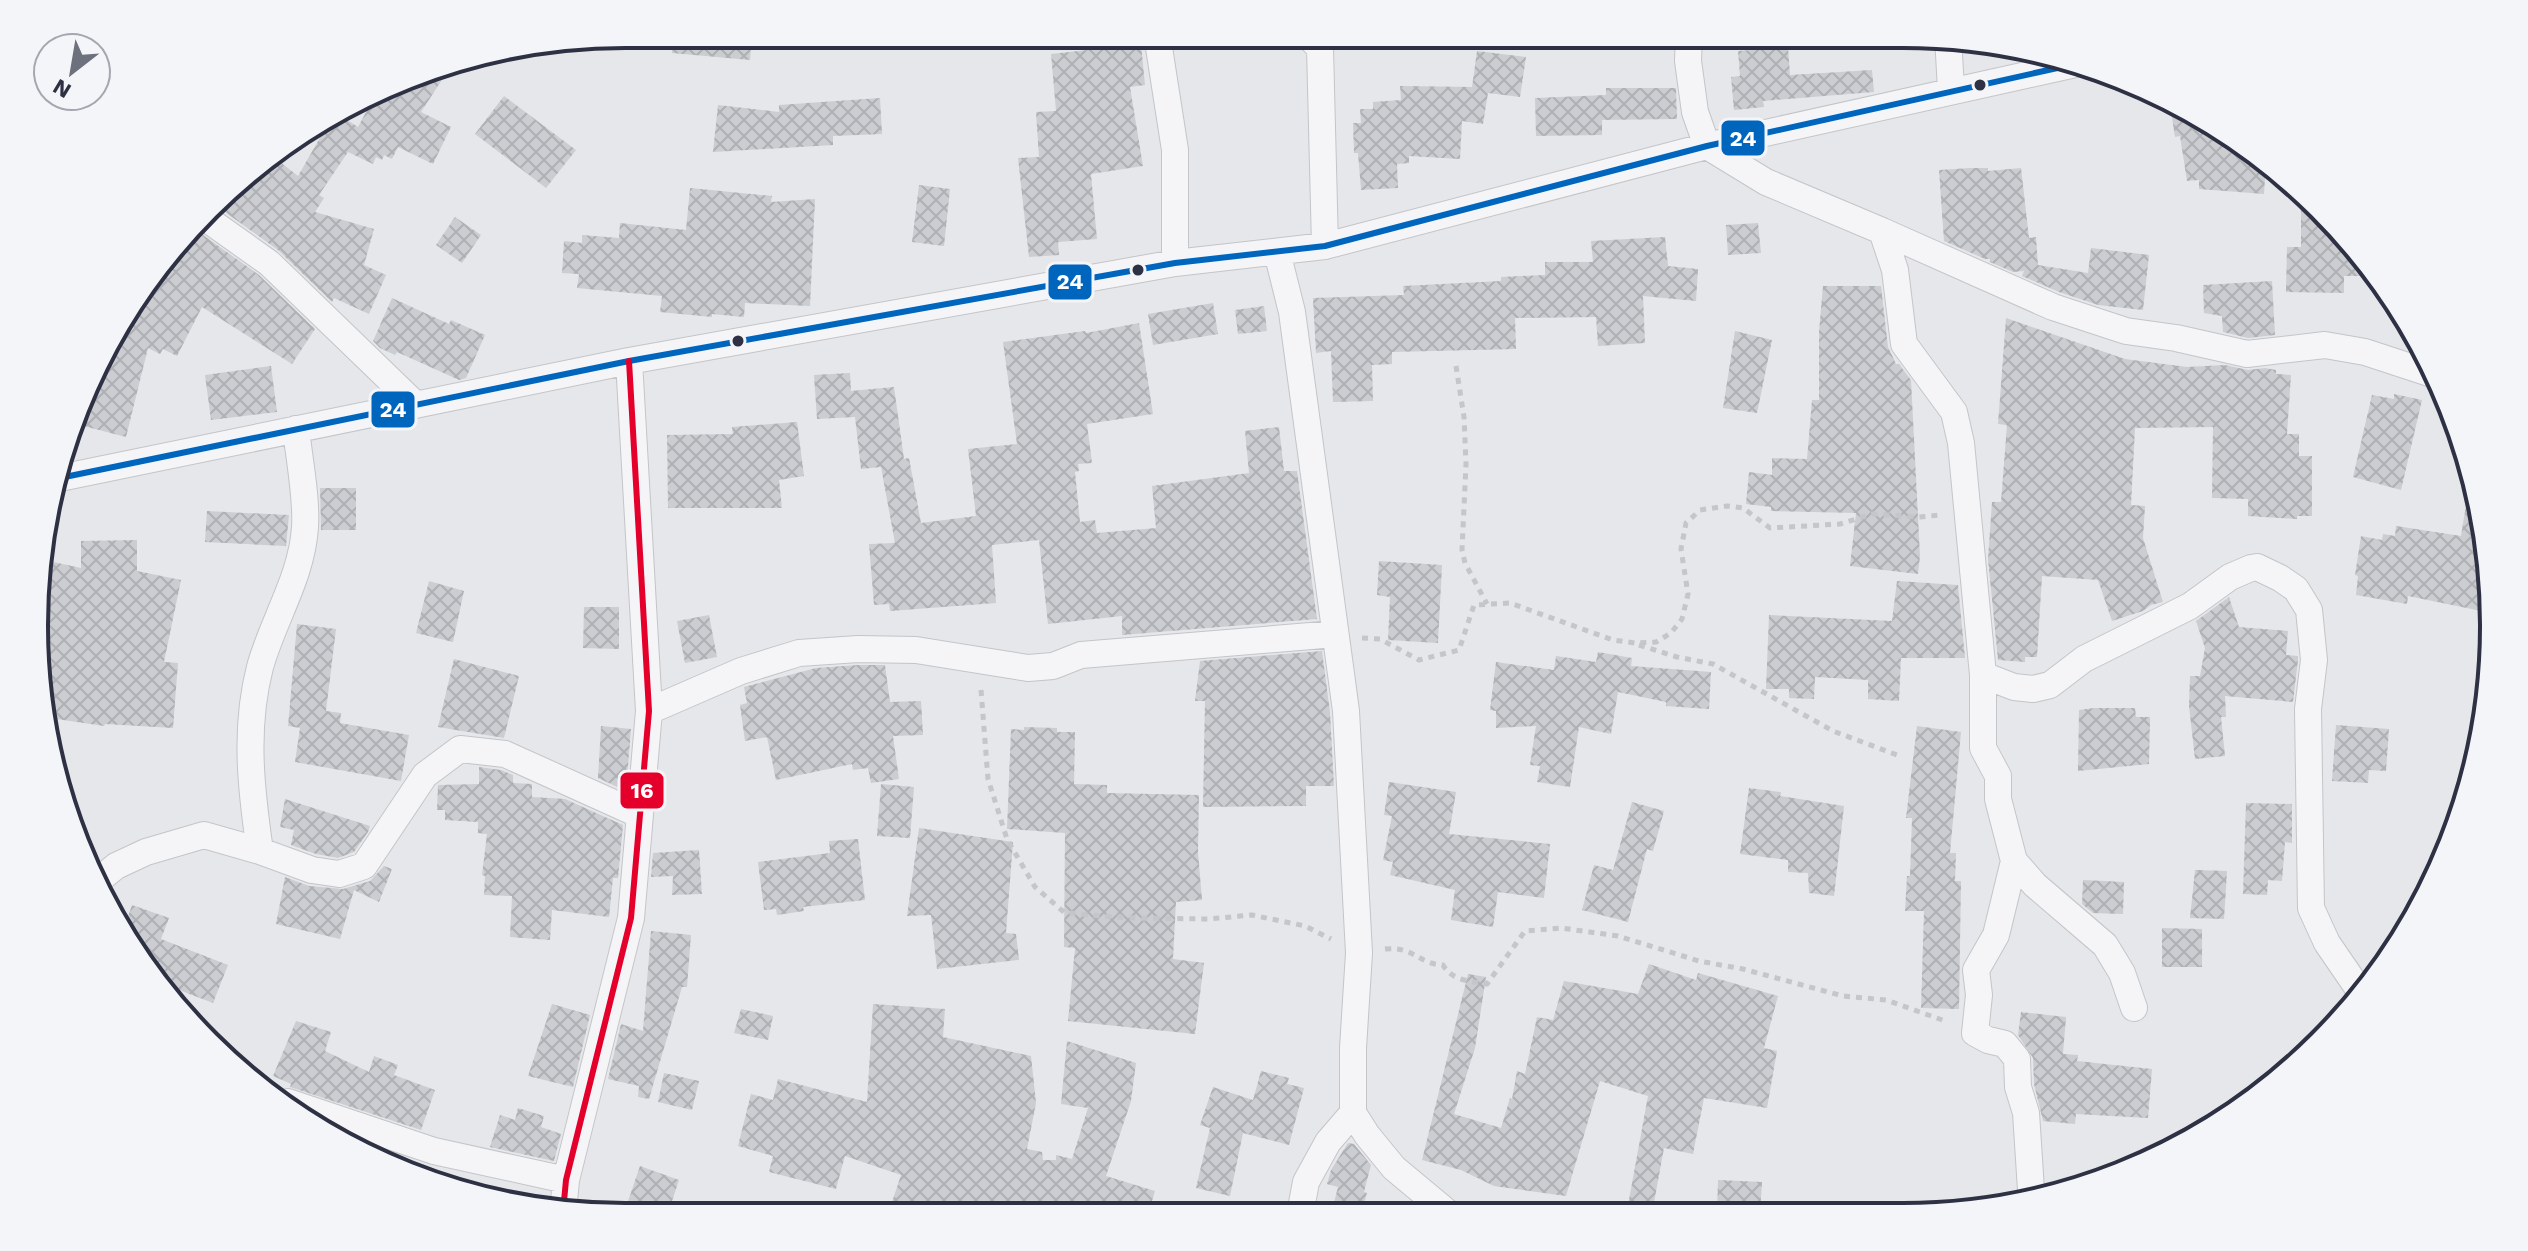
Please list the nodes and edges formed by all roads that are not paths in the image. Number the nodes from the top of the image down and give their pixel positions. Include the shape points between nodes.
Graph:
1 (1159, 48) edge
2 (1320, 48) edge
3 (1688, 48) edge
4 (1949, 50) edge
5 (2054, 69) edge
6 (1951, 90) junction
7 (1707, 146) junction
8 (212, 222) edge
9 (1882, 231) junction
10 (1325, 246) junction
11 (1277, 252) junction
12 (1175, 263) junction
13 (629, 361) junction
14 (2420, 370) edge
15 (415, 404) junction
16 (296, 429) junction
17 (68, 476) edge
18 (1335, 634) junction
19 (1983, 675) junction
20 (649, 711) junction
21 (640, 815) junction
22 (260, 851) junction
23 (2014, 861) junction
24 (105, 875) edge
25 (2355, 984) edge
26 (2134, 1008) dead end
27 (311, 1110) edge
28 (1353, 1113) junction
29 (566, 1180) junction
30 (2031, 1188) edge
31 (564, 1199) edge
32 (1302, 1203) edge
33 (1436, 1203) edge

1 - 12 street via 1175,150
2 - 10 street
3 - 7 street via 1695,112
4 - 6 street
5 - 6 street
6 - 7 street
7 - 9 street via 1766,182
7 - 10 street
8 - 15 street via 269,263
9 - 14 street via 2053,307 2126,331 2247,354 2325,345
9 - 19 street via 1895,270 1904,344 1954,412
10 - 11 street
11 - 12 street
11 - 18 street via 1292,312
12 - 13 street
13 - 15 street
13 - 20 street
15 - 16 street
16 - 17 street
16 - 22 street via 305,527 297,567 261,667 250,733
18 - 20 street via 1081,655 1053,666 1028,668 916,650 799,653 741,671
18 - 28 street via 1346,711 1359,953
19 - 23 street via 1983,748 1998,776 1998,799
19 - 25 street via 2014,687 2050,685 2084,659 2190,606 2251,568 2296,589 2309,610 2314,660 2308,709 2311,908
20 - 21 street
21 - 22 street via 505,754 460,749 425,775 364,866 339,874
21 - 29 street via 631,918
22 - 24 street via 204,835 146,852
23 - 26 street via 2105,945
23 - 30 street via 1996,935 1976,970 1975,1033 2005,1044 2017,1059
27 - 29 street via 434,1151
28 - 32 street via 1328,1142 1306,1182
28 - 33 street via 1394,1168
29 - 31 street

